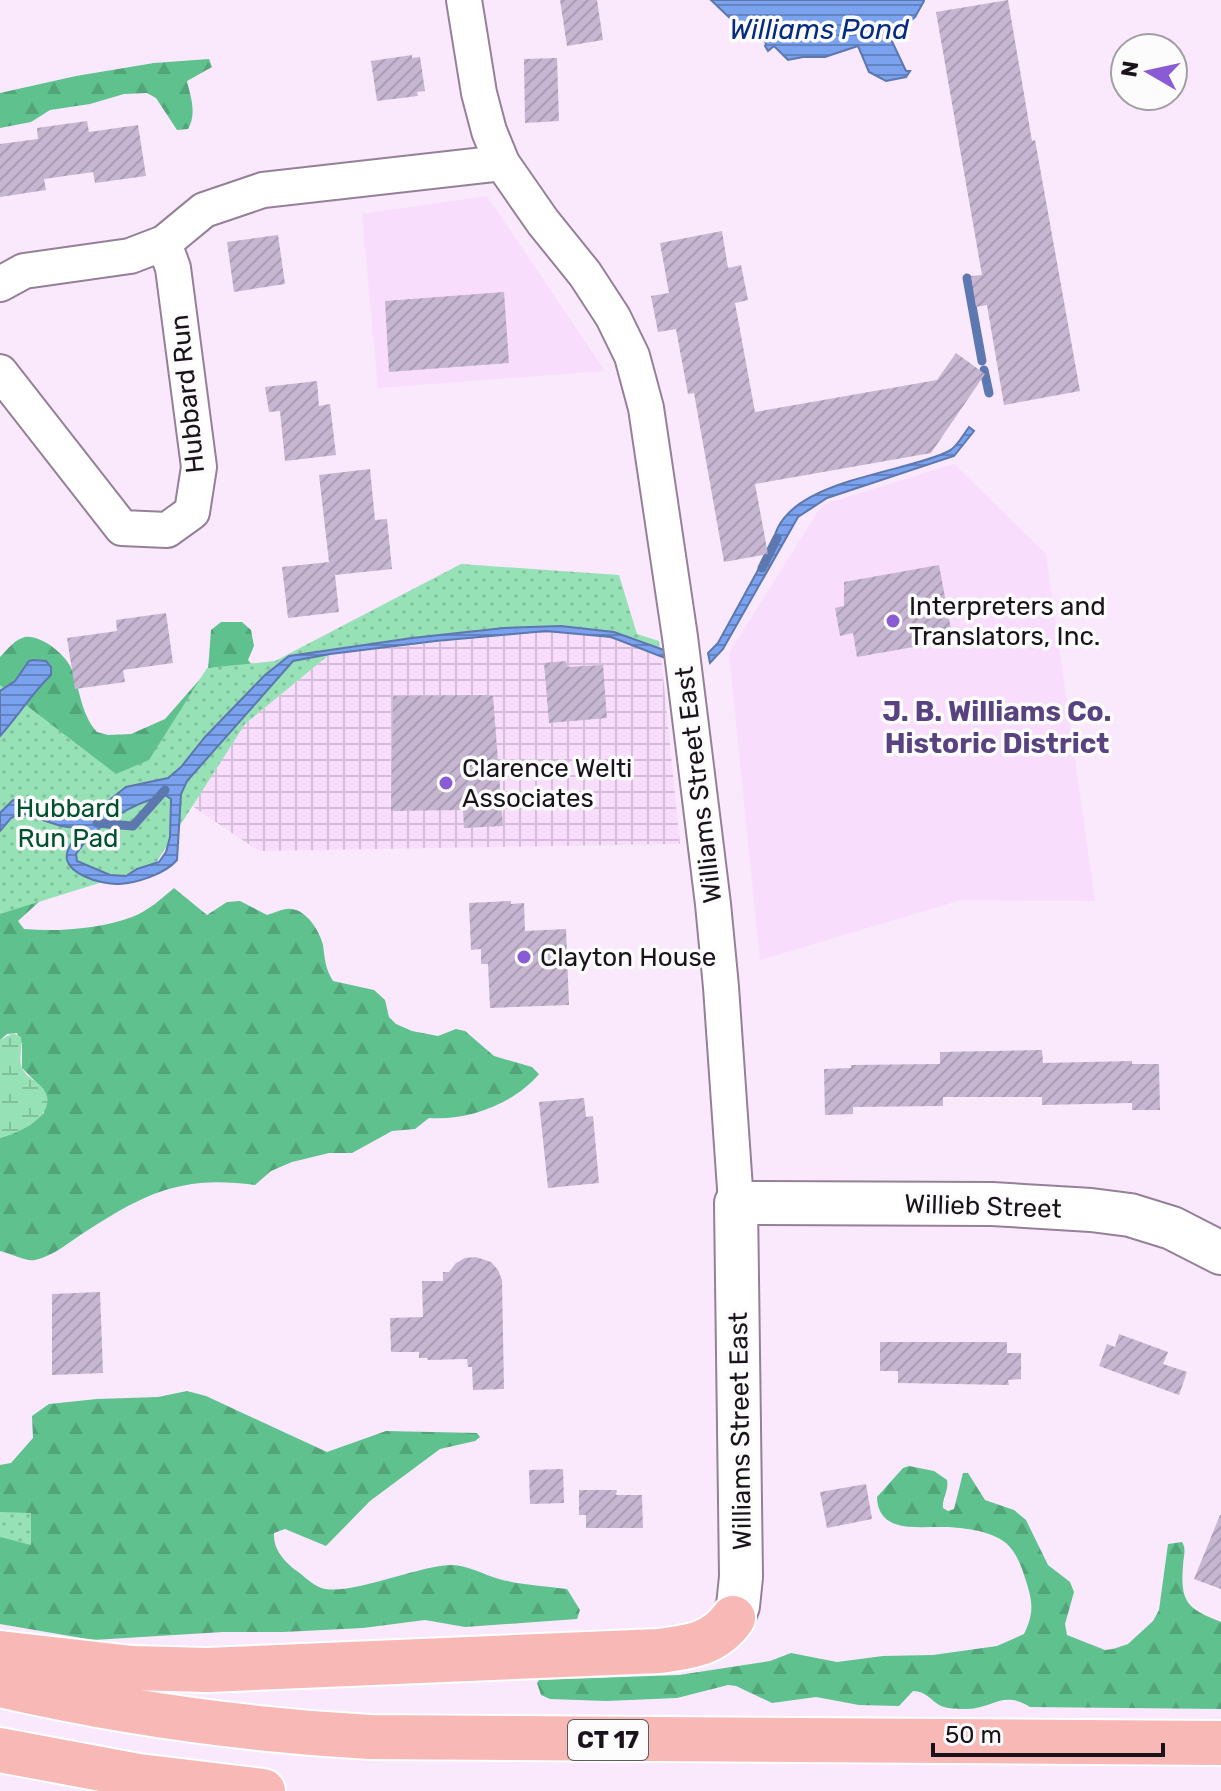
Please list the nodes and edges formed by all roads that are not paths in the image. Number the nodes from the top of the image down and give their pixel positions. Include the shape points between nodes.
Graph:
1 (464, 0) edge
2 (502, 163) junction
3 (164, 243) junction
4 (0, 284) edge
5 (0, 372) edge
6 (736, 1203) junction
7 (1221, 1253) edge
8 (733, 1618) joint
9 (0, 1653) edge
10 (0, 1685) edge
11 (1221, 1743) edge
12 (0, 1750) edge
13 (263, 1791) edge

1 - 2 street, Williams Street East via 479,93
2 - 3 street via 263,190 204,210
2 - 6 street, Williams Street East via 609,309 632,356 646,408 713,904
3 - 4 street via 130,256 24,271
3 - 5 street, Hubbard Run via 174,278 199,467 192,512 167,530 122,528
6 - 7 street, Willieb Street via 992,1204 1091,1210 1172,1228
6 - 8 street, Williams Street East via 741,1577
8 - 9 highway via 706,1642 659,1651 207,1670 132,1668
10 - 11 highway, CT 17 via 178,1720 370,1737
12 - 13 highway via 139,1776

